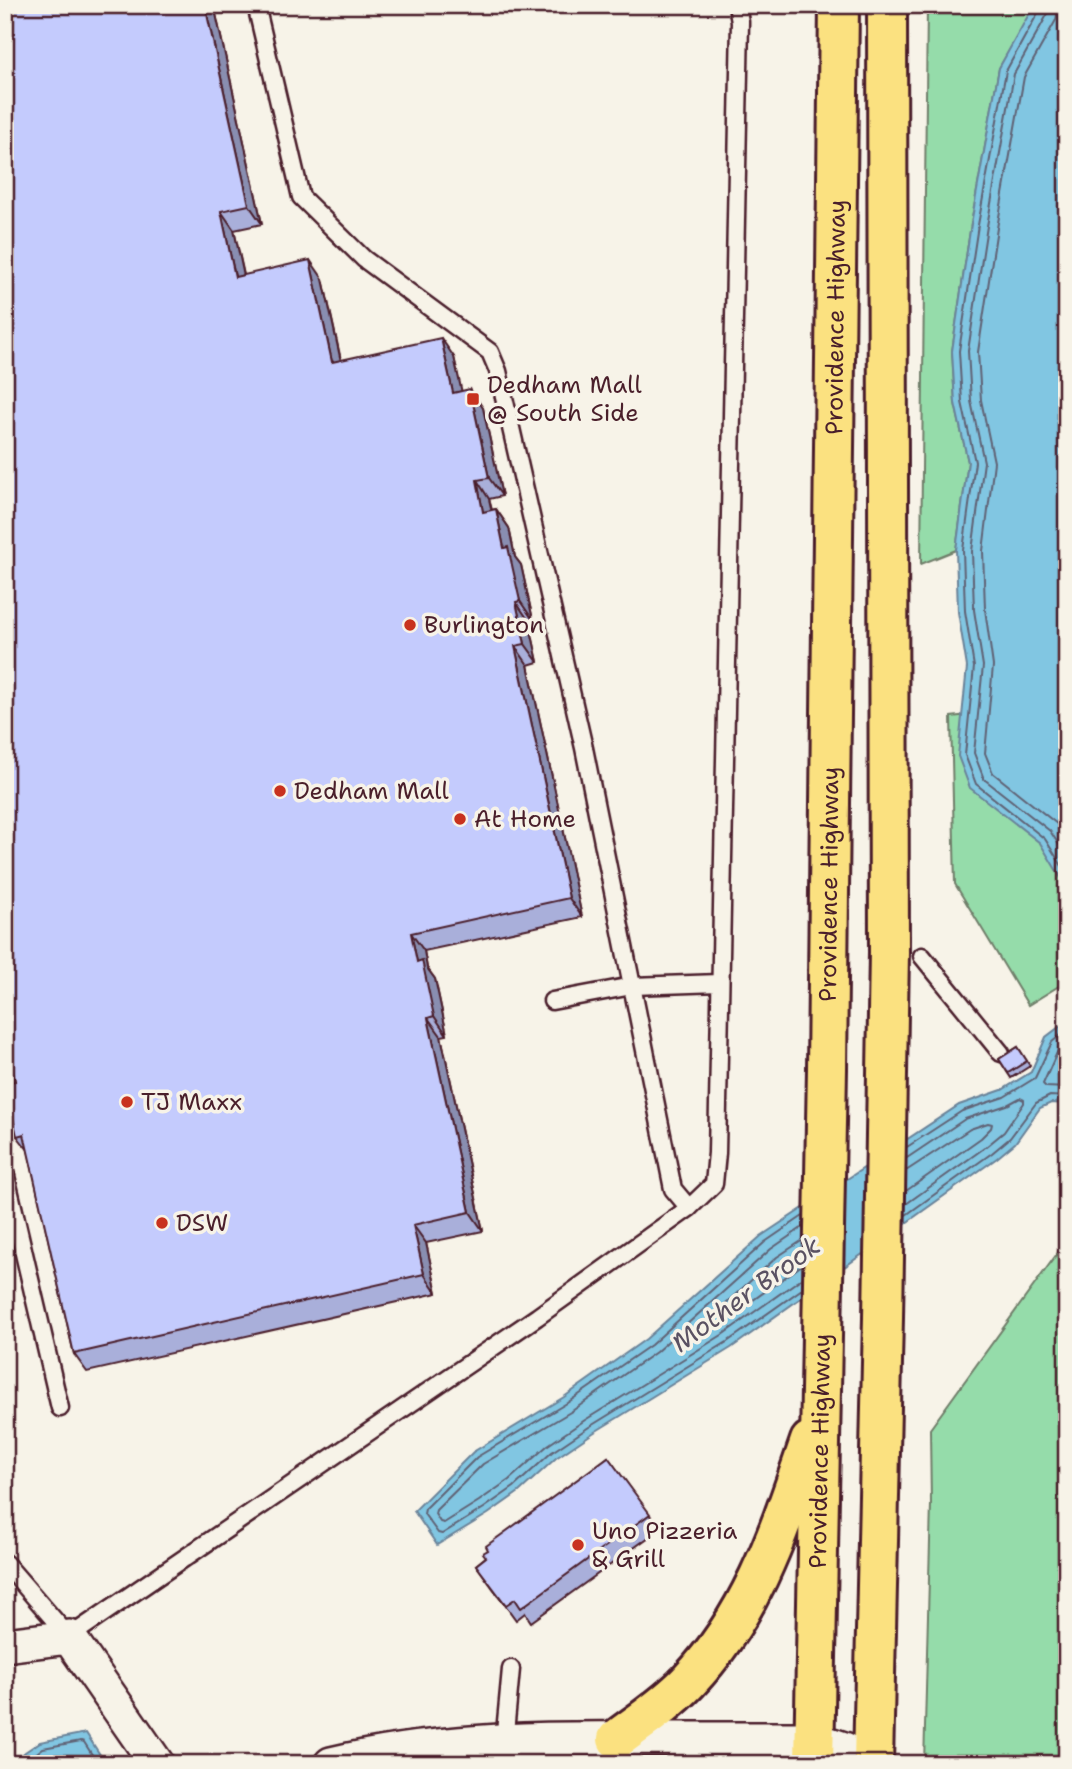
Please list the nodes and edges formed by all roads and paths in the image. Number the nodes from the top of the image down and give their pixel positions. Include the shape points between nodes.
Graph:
1 (256, 5) edge
2 (737, 5) edge
3 (839, 5) edge
4 (887, 5) edge
5 (922, 956) dead end
6 (720, 983) junction
7 (632, 986) junction
8 (552, 1001) dead end
9 (1001, 1053) dead end
10 (5, 1172) edge
11 (689, 1208) junction
12 (60, 1408) dead end
13 (821, 1409) junction
14 (5, 1563) edge
15 (69, 1637) junction
16 (5, 1645) edge
17 (511, 1669) dead end
18 (617, 1739) junction
19 (504, 1752) edge
20 (806, 1756) edge
21 (157, 1764) edge
22 (331, 1764) edge
23 (873, 1764) edge

1 - 7 lane via 301,197 363,259 490,352 498,371 584,748
2 - 6 lane via 740,34
3 - 13 highway, Providence Highway
4 - 23 highway, Providence Highway via 887,1108
5 - 9 lane
6 - 7 lane
6 - 11 lane via 714,1184
7 - 8 lane
7 - 11 lane via 673,1189
10 - 12 lane
11 - 15 lane
13 - 18 highway via 779,1530 744,1606 687,1683
13 - 20 highway, Providence Highway
14 - 15 lane
15 - 16 street
15 - 21 street
17 - 19 lane
18 - 19 street
18 - 20 street
19 - 22 street via 468,1742
20 - 23 street via 844,1749

